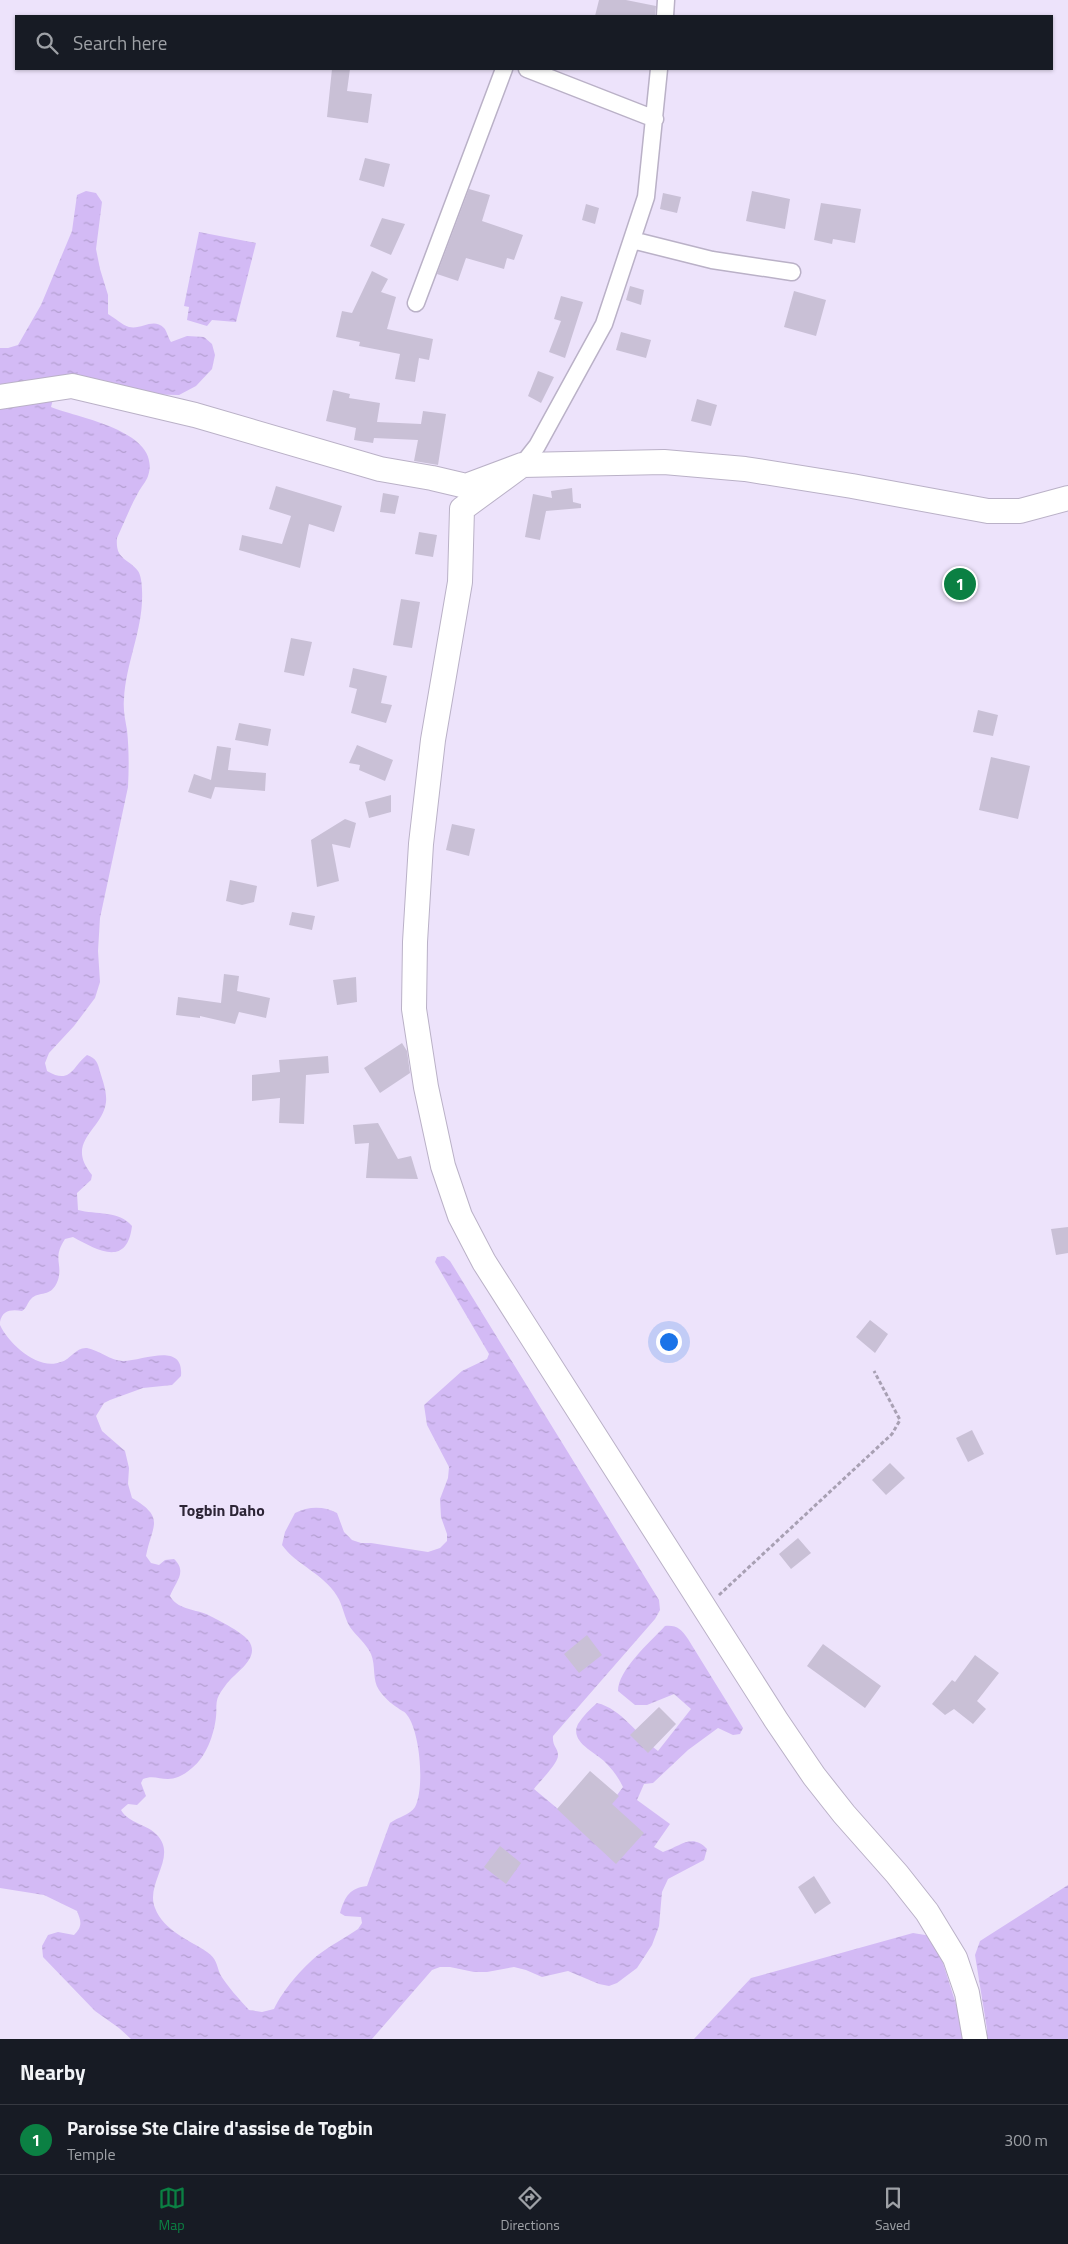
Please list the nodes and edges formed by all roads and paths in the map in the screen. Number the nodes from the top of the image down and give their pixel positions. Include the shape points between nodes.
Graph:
1 (666, 0) edge
2 (664, 15) edge
3 (504, 70) edge
4 (530, 70) edge
5 (659, 70) edge
6 (654, 119) junction
7 (632, 240) junction
8 (792, 272) dead end
9 (416, 303) dead end
10 (0, 397) edge
11 (522, 465) junction
12 (1068, 498) edge
13 (874, 1371) dead end
14 (704, 1609) junction
15 (975, 2036) edge

1 - 2 street
3 - 9 street
4 - 6 street
5 - 6 street
6 - 7 street via 646,197
7 - 8 street via 712,260
7 - 11 street via 604,324 537,446
10 - 11 street via 72,386 195,415 380,469 466,486
11 - 12 street via 700,464 842,484 988,511 1020,510
11 - 14 street via 462,509 460,582 433,740 420,854 414,1009 426,1087 443,1166 460,1216 484,1262
13 - 14 path via 900,1420 892,1434
14 - 15 street via 814,1776 927,1912 955,1958 967,1993

